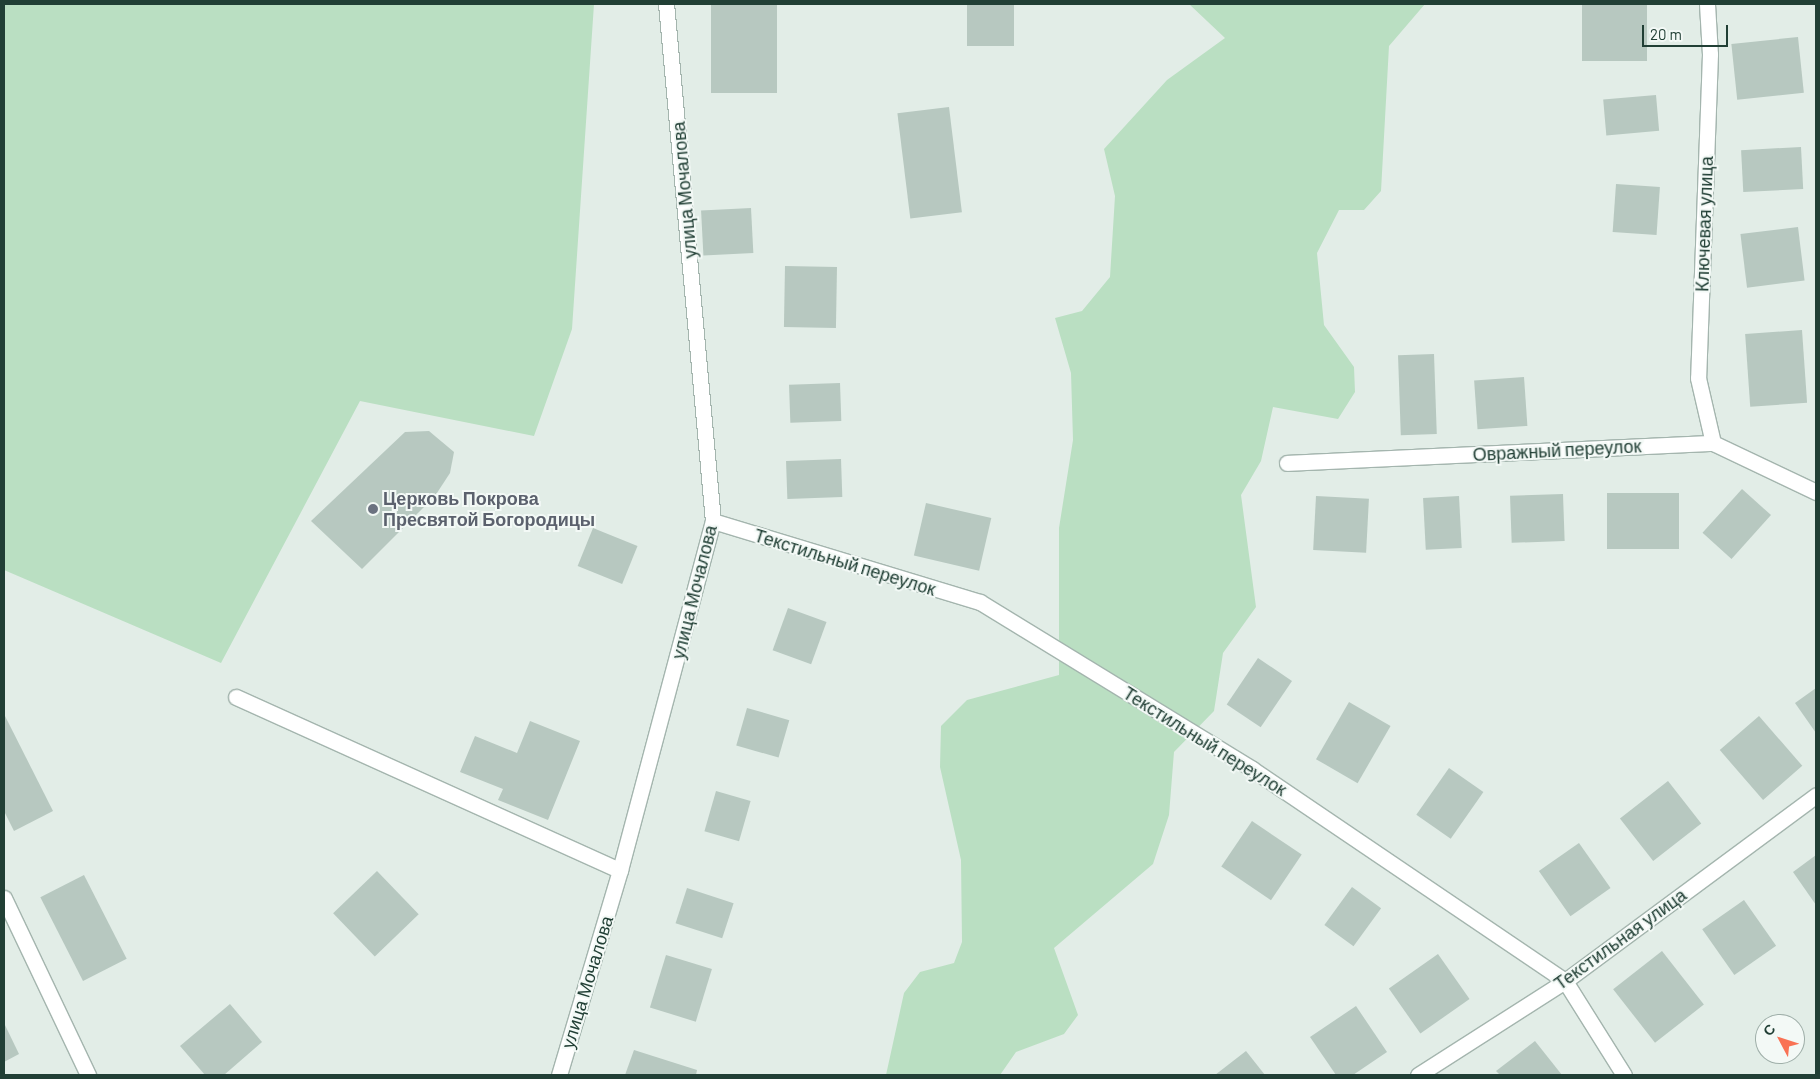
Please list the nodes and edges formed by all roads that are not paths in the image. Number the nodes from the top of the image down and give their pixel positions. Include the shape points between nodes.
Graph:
1 (666, 4) edge
2 (1707, 4) edge
3 (1713, 443) junction
4 (1287, 463) dead end
5 (1816, 492) edge
6 (712, 521) junction
7 (236, 697) dead end
8 (1816, 795) edge
9 (620, 870) junction
10 (4, 898) edge
11 (1565, 980) junction
12 (88, 1075) edge
13 (560, 1075) edge
14 (1418, 1075) edge
15 (1624, 1075) edge

1 - 6 street, улица Мочалова
2 - 3 street, Ключевая улица via 1710,54 1698,378
3 - 4 street, Овражный переулок
3 - 5 street, Овражный переулок
6 - 9 street, улица Мочалова
6 - 11 street, Текстильный переулок via 980,602 1252,769
7 - 9 street
8 - 11 street, Текстильная улица
9 - 13 street, улица Мочалова
10 - 12 street
11 - 14 street, Текстильная улица
11 - 15 street, Текстильный переулок

